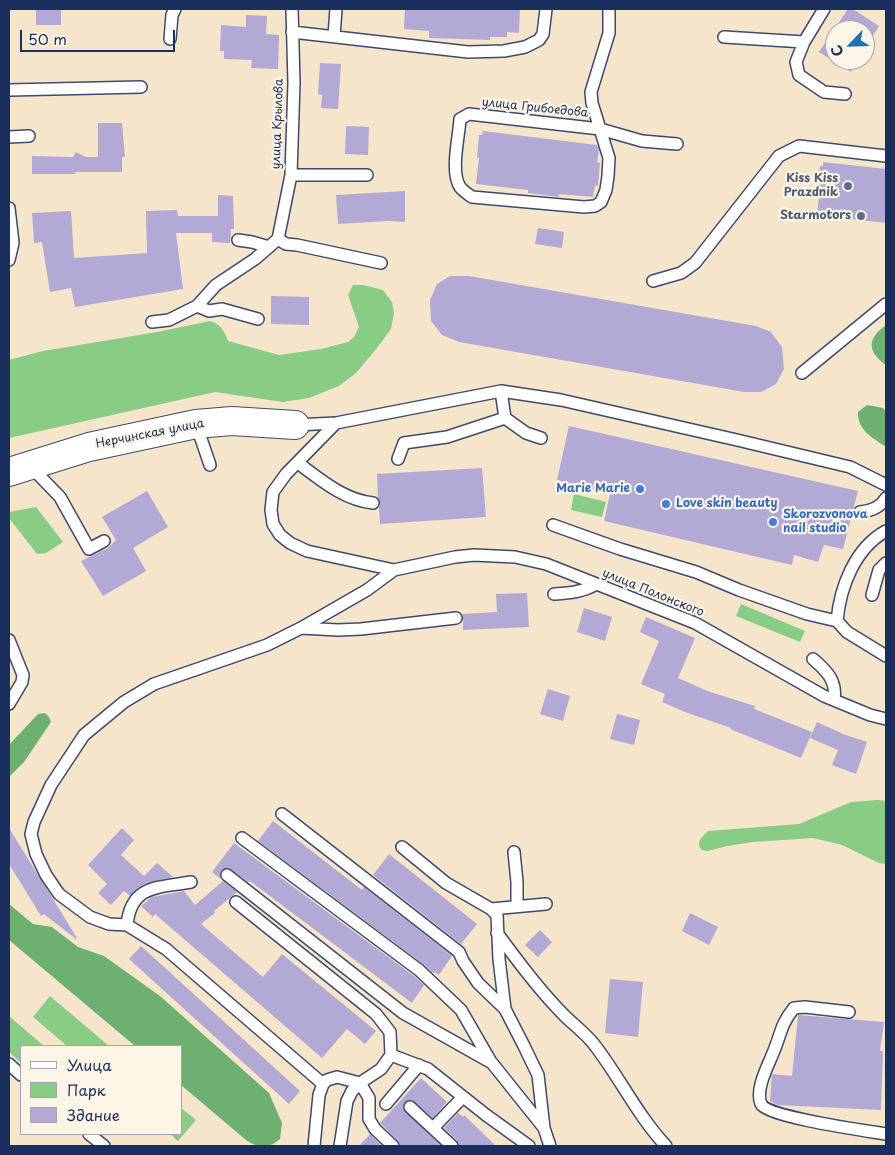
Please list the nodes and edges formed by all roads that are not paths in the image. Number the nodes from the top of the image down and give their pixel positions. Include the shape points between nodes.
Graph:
1 (175, 9) edge
2 (292, 9) edge
3 (336, 9) edge
4 (546, 9) edge
5 (609, 9) edge
6 (824, 9) edge
7 (292, 32) junction
8 (334, 36) junction
9 (724, 37) dead end
10 (170, 39) dead end
11 (804, 42) junction
12 (141, 87) dead end
13 (9, 90) edge
14 (845, 94) dead end
15 (600, 129) junction
16 (29, 136) dead end
17 (9, 137) edge
18 (677, 144) dead end
19 (886, 156) edge
20 (368, 174) dead end
21 (291, 175) junction
22 (9, 208) edge
23 (238, 240) dead end
24 (274, 243) junction
25 (9, 260) edge
26 (381, 263) dead end
27 (653, 281) dead end
28 (886, 304) edge
29 (197, 306) junction
30 (258, 319) dead end
31 (152, 322) dead end
32 (802, 373) dead end
33 (501, 392) junction
34 (505, 418) junction
35 (336, 423) junction
36 (196, 424) junction
37 (295, 425) joint
38 (541, 438) dead end
39 (398, 458) dead end
40 (298, 463) junction
41 (210, 465) dead end
42 (19, 468) edge
43 (886, 485) edge
44 (886, 498) edge
45 (373, 503) dead end
46 (860, 512) dead end
47 (553, 525) dead end
48 (886, 531) edge
49 (104, 541) dead end
50 (886, 563) edge
51 (394, 570) junction
52 (596, 584) junction
53 (554, 594) dead end
54 (872, 595) dead end
55 (456, 618) dead end
56 (838, 621) junction
57 (301, 628) junction
58 (9, 640) edge
59 (886, 656) edge
60 (813, 660) dead end
61 (834, 700) junction
62 (9, 704) edge
63 (886, 719) edge
64 (282, 814) dead end
65 (242, 838) dead end
66 (402, 847) dead end
67 (514, 852) dead end
68 (227, 875) dead end
69 (191, 882) dead end
70 (236, 902) dead end
71 (546, 904) dead end
72 (517, 906) junction
73 (491, 909) junction
74 (127, 925) junction
75 (497, 933) junction
76 (505, 1009) junction
77 (849, 1012) dead end
78 (391, 1055) junction
79 (492, 1063) junction
80 (9, 1064) edge
81 (418, 1065) junction
82 (20, 1074) edge
83 (360, 1083) junction
84 (323, 1084) junction
85 (463, 1097) junction
86 (386, 1104) dead end
87 (410, 1107) dead end
88 (433, 1128) junction
89 (544, 1128) junction
90 (886, 1134) edge
91 (90, 1135) edge
92 (104, 1146) edge
93 (314, 1146) edge
94 (340, 1146) edge
95 (393, 1146) edge
96 (452, 1146) edge
97 (529, 1146) edge
98 (550, 1146) edge
99 (666, 1146) edge

1 - 10 lane
2 - 7 lane, улица Крылова
3 - 8 lane
4 - 8 lane via 543,34 539,40 504,51 468,52
5 - 15 lane, улица Грибоедова via 609,33 591,92
6 - 11 lane
7 - 8 lane
7 - 21 lane, улица Крылова
9 - 11 lane
11 - 14 lane via 796,62 799,75 824,92
12 - 13 lane
15 - 15 lane, улица Грибоедова via 469,114 460,119 455,173 459,185 472,197 595,206 601,202 608,176 608,158
15 - 18 lane via 642,141
16 - 17 lane
19 - 27 lane via 799,146 779,156 695,263 681,273
20 - 21 lane
21 - 24 lane, улица Крылова
22 - 25 lane via 13,243
23 - 24 lane
24 - 26 lane
24 - 29 lane via 216,285
28 - 32 lane
29 - 30 lane
29 - 31 lane via 169,320
33 - 34 lane
33 - 35 lane
33 - 43 lane via 561,400 765,446 850,467
34 - 38 lane via 526,433
34 - 39 lane via 447,436 404,442
35 - 37 lane
35 - 40 lane
36 - 37 street, Нерчинская улица via 232,421
36 - 41 lane
36 - 42 street, Нерчинская улица via 89,446
40 - 45 lane via 336,490 361,502
40 - 51 lane via 273,492 271,510 280,535 307,551
42 - 49 lane via 60,497 90,549
44 - 46 lane via 882,505
47 - 56 lane via 696,572 808,614
48 - 56 lane via 854,564 840,596
50 - 54 lane via 879,570
51 - 52 lane, улица Полонского via 455,557 491,555 546,564
51 - 57 lane via 367,590
52 - 53 lane via 575,592
52 - 61 lane, улица Полонского via 695,624
55 - 57 lane via 362,629
56 - 59 lane via 847,632
57 - 74 lane via 267,645 154,684 124,702 84,735 51,786 31,834 46,875 59,894 90,917 109,924
58 - 62 lane via 23,675
60 - 61 lane via 831,677
61 - 63 lane, улица Полонского
64 - 76 lane via 459,952 478,983
65 - 79 lane via 419,970 461,1010
66 - 73 lane via 446,883
67 - 72 lane
68 - 79 lane via 403,1013
69 - 74 lane via 163,885 141,894 128,910
70 - 78 lane via 376,1014 390,1032
71 - 72 lane
72 - 73 lane
73 - 75 lane via 497,915
74 - 84 lane via 166,949
75 - 76 lane
75 - 99 lane via 526,974 591,1041
76 - 89 lane via 538,1075
77 - 90 lane via 794,1008 784,1020 766,1065 760,1102 775,1113
78 - 81 lane
78 - 83 lane via 381,1070
79 - 89 lane
80 - 82 lane
81 - 85 lane via 428,1069
81 - 86 lane
83 - 84 lane via 337,1077
83 - 94 lane via 347,1101
83 - 95 lane via 369,1098 369,1119
84 - 93 lane
85 - 88 lane
85 - 97 lane
87 - 88 lane
88 - 96 lane
89 - 98 lane
91 - 92 lane

